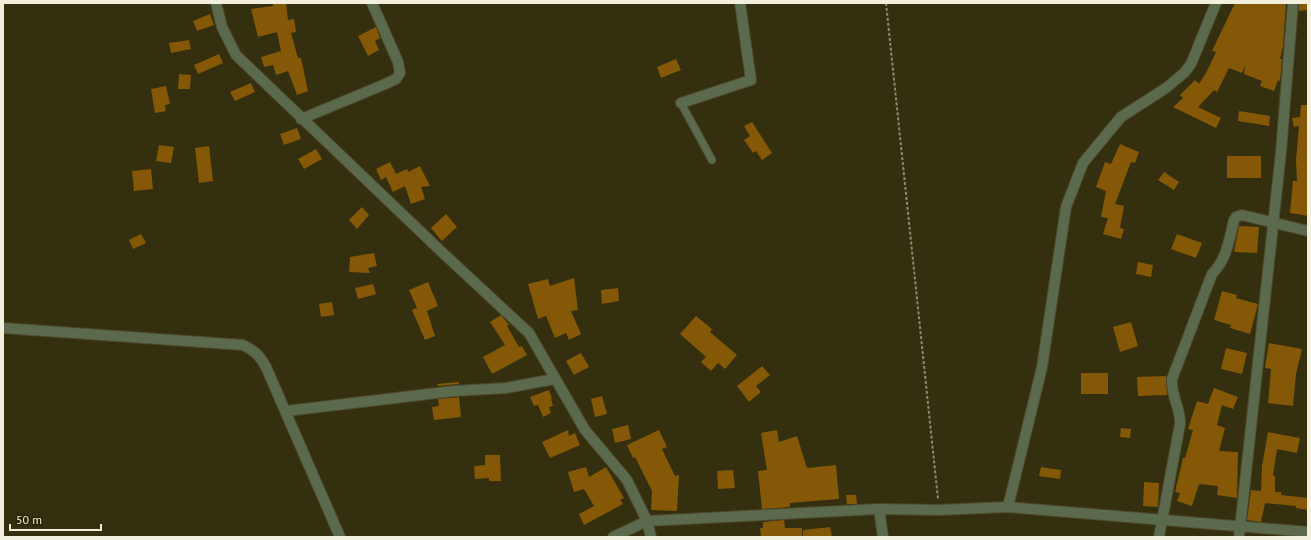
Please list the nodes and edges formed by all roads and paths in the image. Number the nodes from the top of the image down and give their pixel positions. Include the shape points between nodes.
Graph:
1 (216, 3) edge
2 (372, 3) edge
3 (740, 3) edge
4 (886, 3) edge
5 (1216, 3) edge
6 (1293, 3) edge
7 (681, 102) joint
8 (301, 119) junction
9 (712, 160) dead end
10 (1274, 221) junction
11 (1308, 231) edge
12 (3, 328) edge
13 (555, 379) junction
14 (286, 411) junction
15 (1008, 507) junction
16 (879, 509) junction
17 (939, 510) junction
18 (1161, 520) junction
19 (647, 521) junction
20 (1239, 532) edge
21 (1308, 532) edge
22 (340, 537) edge
23 (613, 537) edge
24 (651, 537) edge
25 (883, 537) edge
26 (1159, 537) edge

1 - 8 street via 222,27 236,55
2 - 8 street via 398,62 400,72 396,79
3 - 7 street via 751,80
4 - 17 path
5 - 15 street via 1191,64 1184,73 1121,117 1083,163 1066,207 1042,367
6 - 10 street
7 - 9 lane
8 - 13 street via 529,333
10 - 11 street
10 - 18 street via 1242,215 1236,217 1225,258 1212,274 1175,371 1172,388 1180,424
10 - 20 street
12 - 14 street via 244,345 259,355
13 - 14 street via 506,388 454,391
13 - 19 street via 585,430 627,480
14 - 22 street
15 - 17 street
15 - 18 street
16 - 17 street
16 - 19 street
16 - 25 street
18 - 20 street
18 - 26 street
19 - 23 street
19 - 24 street
20 - 21 street

